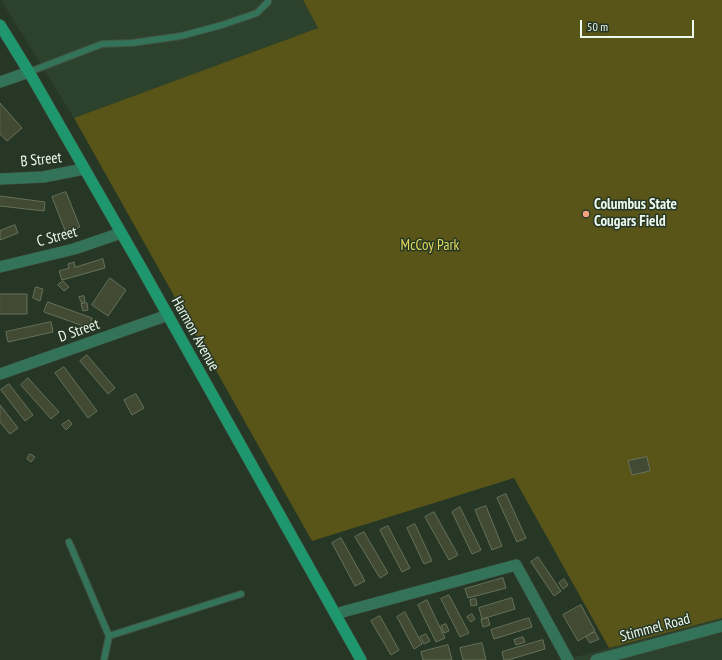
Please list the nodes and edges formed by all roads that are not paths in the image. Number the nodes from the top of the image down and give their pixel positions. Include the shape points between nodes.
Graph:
1 (268, 0) edge
2 (0, 25) edge
3 (29, 72) junction
4 (0, 82) edge
5 (84, 170) junction
6 (0, 179) edge
7 (121, 234) junction
8 (0, 267) edge
9 (168, 315) junction
10 (0, 374) edge
11 (69, 542) dead end
12 (241, 594) dead end
13 (335, 614) junction
14 (722, 626) edge
15 (108, 636) junction
16 (104, 660) edge
17 (361, 660) edge
18 (568, 660) edge
19 (596, 660) edge

1 - 3 lane via 257,13 222,25 181,36 132,43 102,44
2 - 3 main road, Harmon Avenue
3 - 4 street
3 - 5 main road, Harmon Avenue
5 - 6 street, B Street via 43,178
5 - 7 main road, Harmon Avenue
7 - 8 street, C Street via 74,250
7 - 9 main road, Harmon Avenue
9 - 10 street, D Street
9 - 13 main road, Harmon Avenue
11 - 15 lane
12 - 15 lane
13 - 17 main road, Harmon Avenue
13 - 18 street via 516,564
14 - 19 street, Stimmel Road
15 - 16 lane

